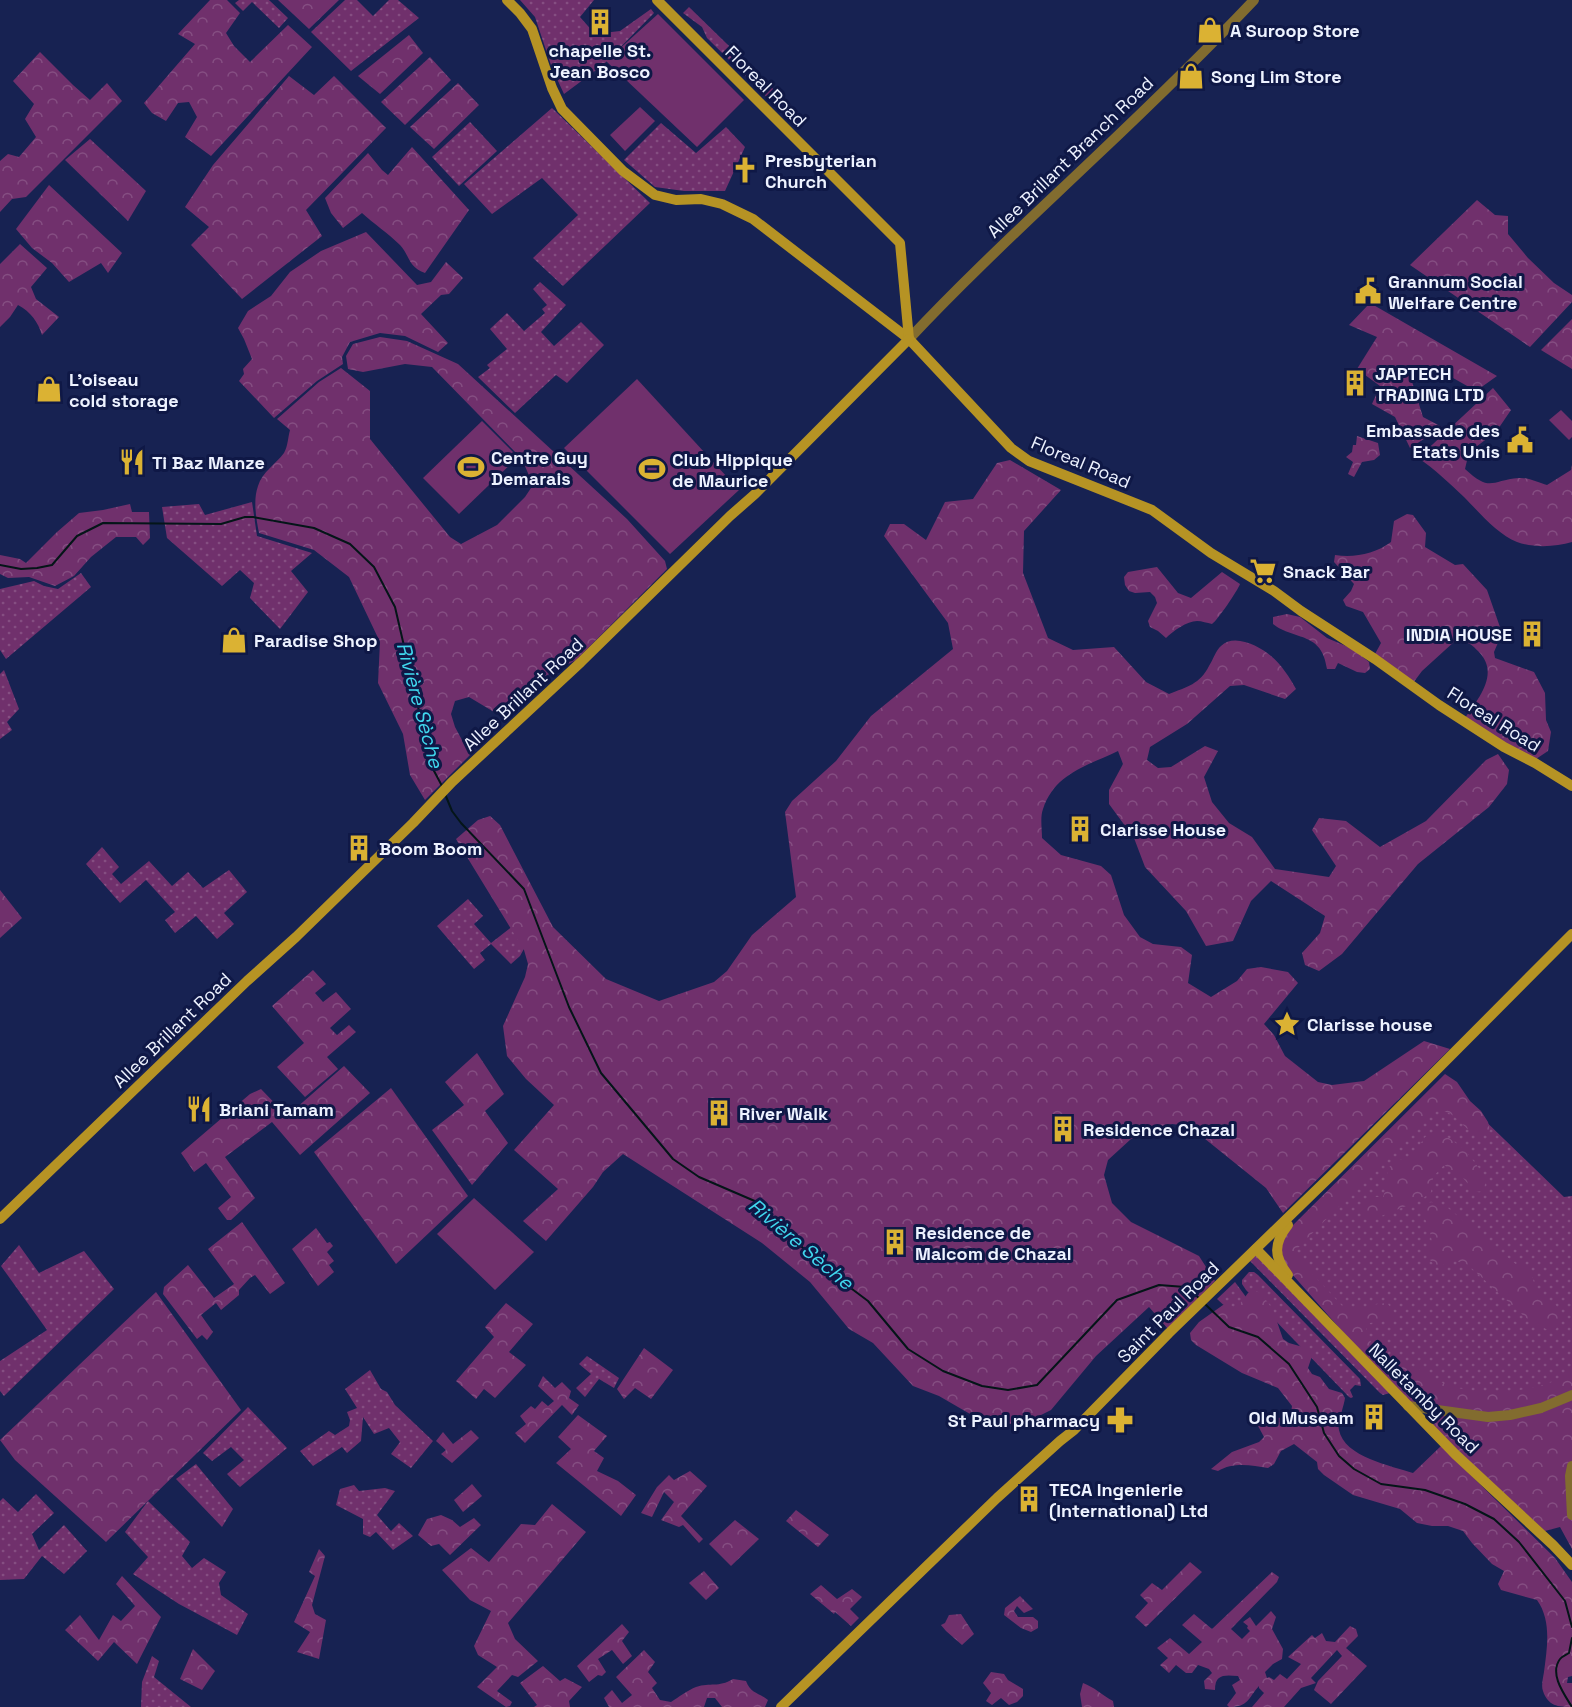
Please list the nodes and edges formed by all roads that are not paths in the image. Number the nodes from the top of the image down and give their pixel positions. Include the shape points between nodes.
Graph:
1 (507, 0) edge
2 (657, 0) edge
3 (1254, 0) edge
4 (909, 339) junction
5 (1572, 786) edge
6 (1572, 934) edge
7 (1307, 1198) junction
8 (0, 1219) edge
9 (1256, 1249) junction
10 (1329, 1325) junction
11 (1572, 1395) edge
12 (1408, 1406) junction
13 (1572, 1466) edge
14 (1572, 1515) edge
15 (1572, 1565) edge
16 (782, 1707) edge

1 - 4 main road via 532,29 562,109 623,171 655,195 722,204 753,219
2 - 4 main road, Floreal Road via 900,243
3 - 4 street, Allee Brillant Branch Road via 981,264
4 - 5 main road, Floreal Road via 1011,448 1029,461 1152,510 1439,705
4 - 8 main road, Allee Brillant Road via 755,494
6 - 7 main road, Saint Paul Road
7 - 9 main road, Saint Paul Road
7 - 10 main road via 1281,1234 1278,1259
9 - 10 main road, Nalletamby Road
9 - 16 main road, Saint Paul Road via 1074,1430
10 - 12 main road, Nalletamby Road
11 - 12 street via 1541,1408 1488,1417
12 - 15 main road, Nalletamby Road
13 - 14 street

